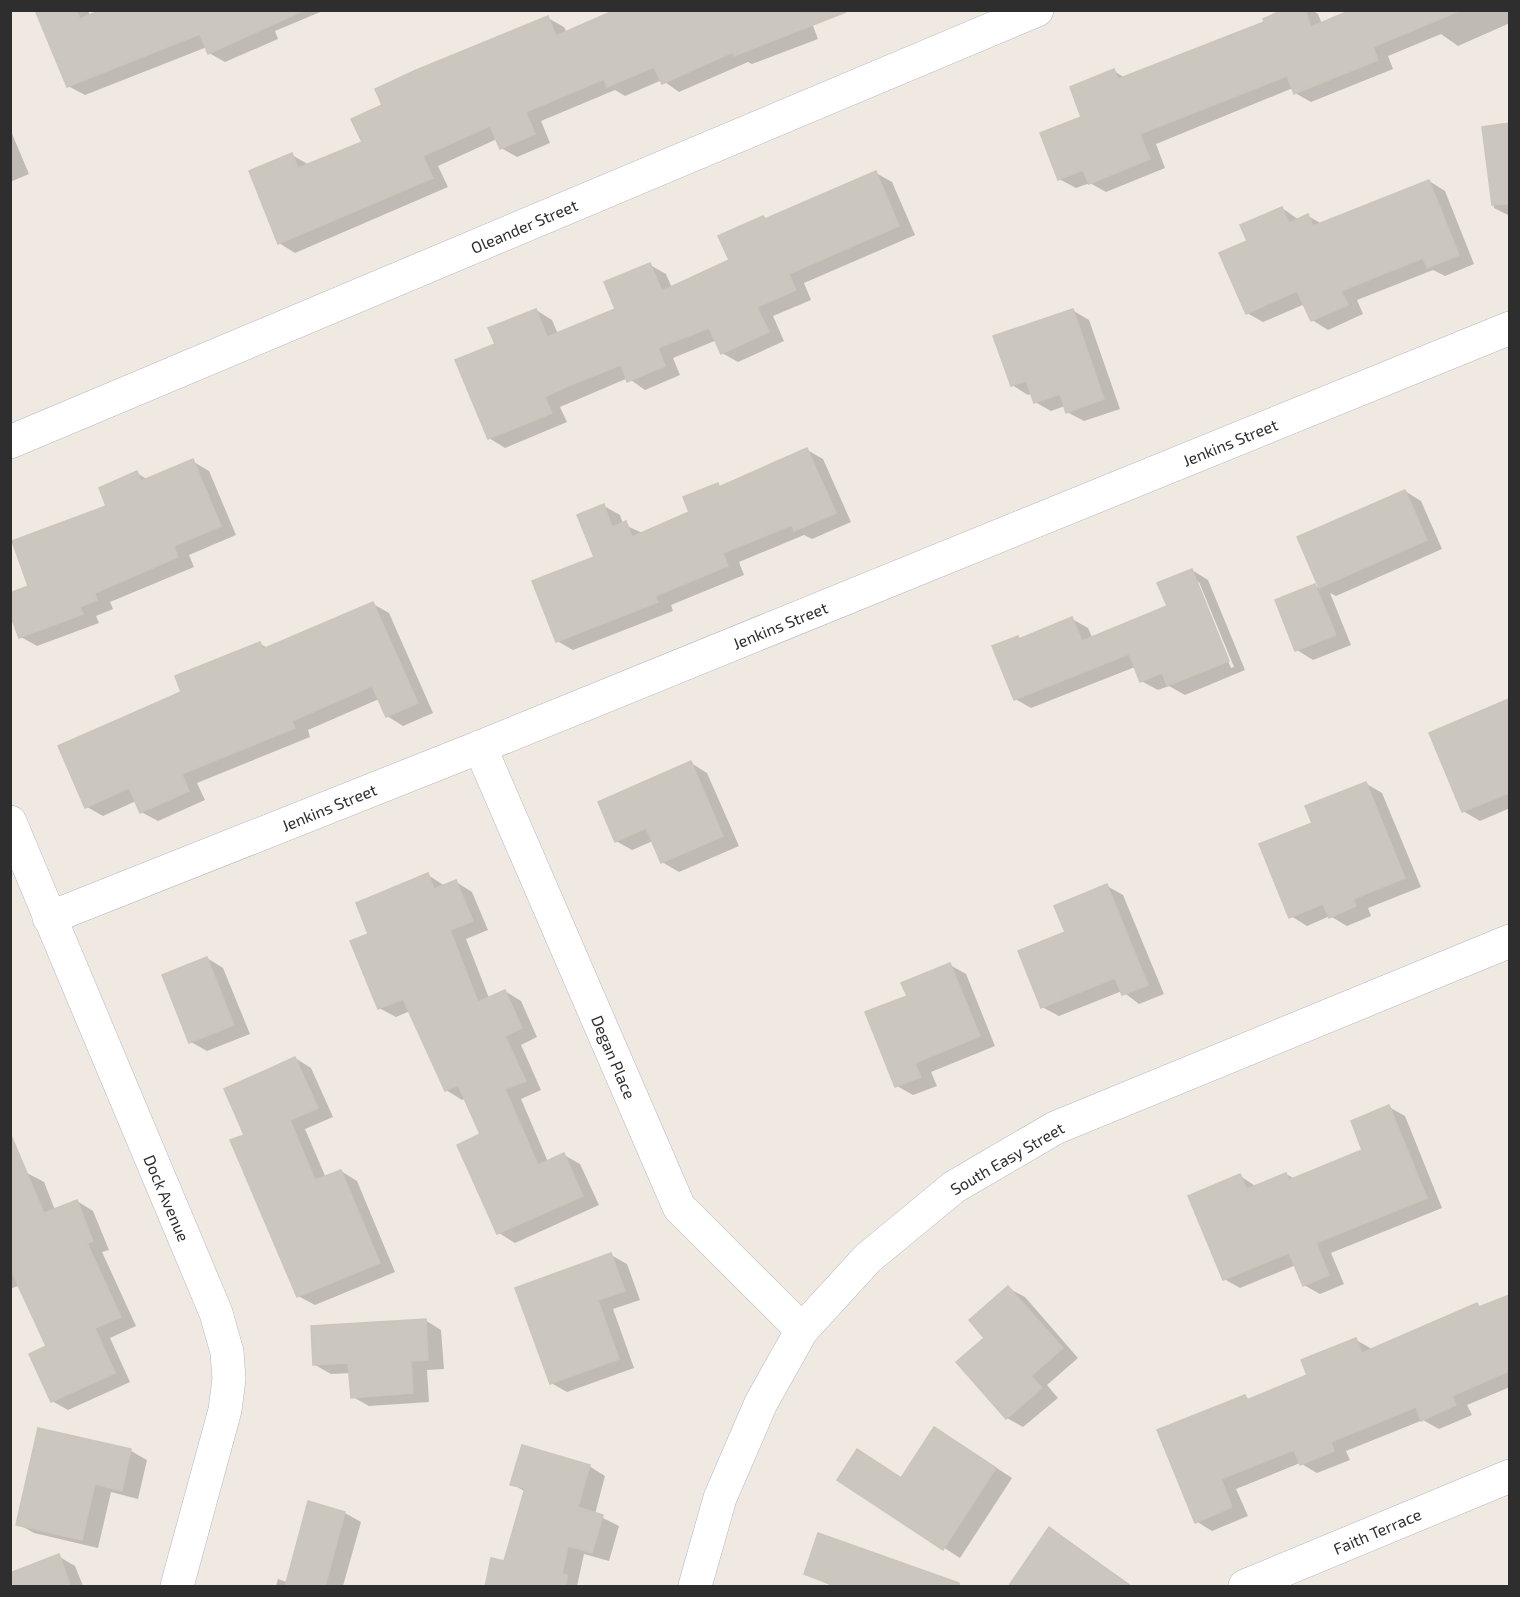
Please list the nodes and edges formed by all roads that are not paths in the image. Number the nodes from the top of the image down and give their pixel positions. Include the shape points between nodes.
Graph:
1 (1037, 10) edge
2 (1509, 328) edge
3 (10, 442) edge
4 (480, 747) junction
5 (10, 822) edge
6 (49, 918) junction
7 (1509, 941) edge
8 (802, 1330) junction
9 (1509, 1476) edge
10 (177, 1587) edge
11 (695, 1587) edge
12 (1245, 1587) edge

1 - 3 street, Oleander Street
2 - 4 street, Jenkins Street
4 - 6 street, Jenkins Street
4 - 8 street, Degan Place via 679,1206
5 - 6 street, Dock Avenue
6 - 10 street, Dock Avenue via 216,1313 227,1352 225,1410
7 - 8 street, South Easy Street via 1055,1128 954,1187 868,1258
8 - 11 street, South Easy Street via 761,1403 720,1498
9 - 12 street, Faith Terrace

